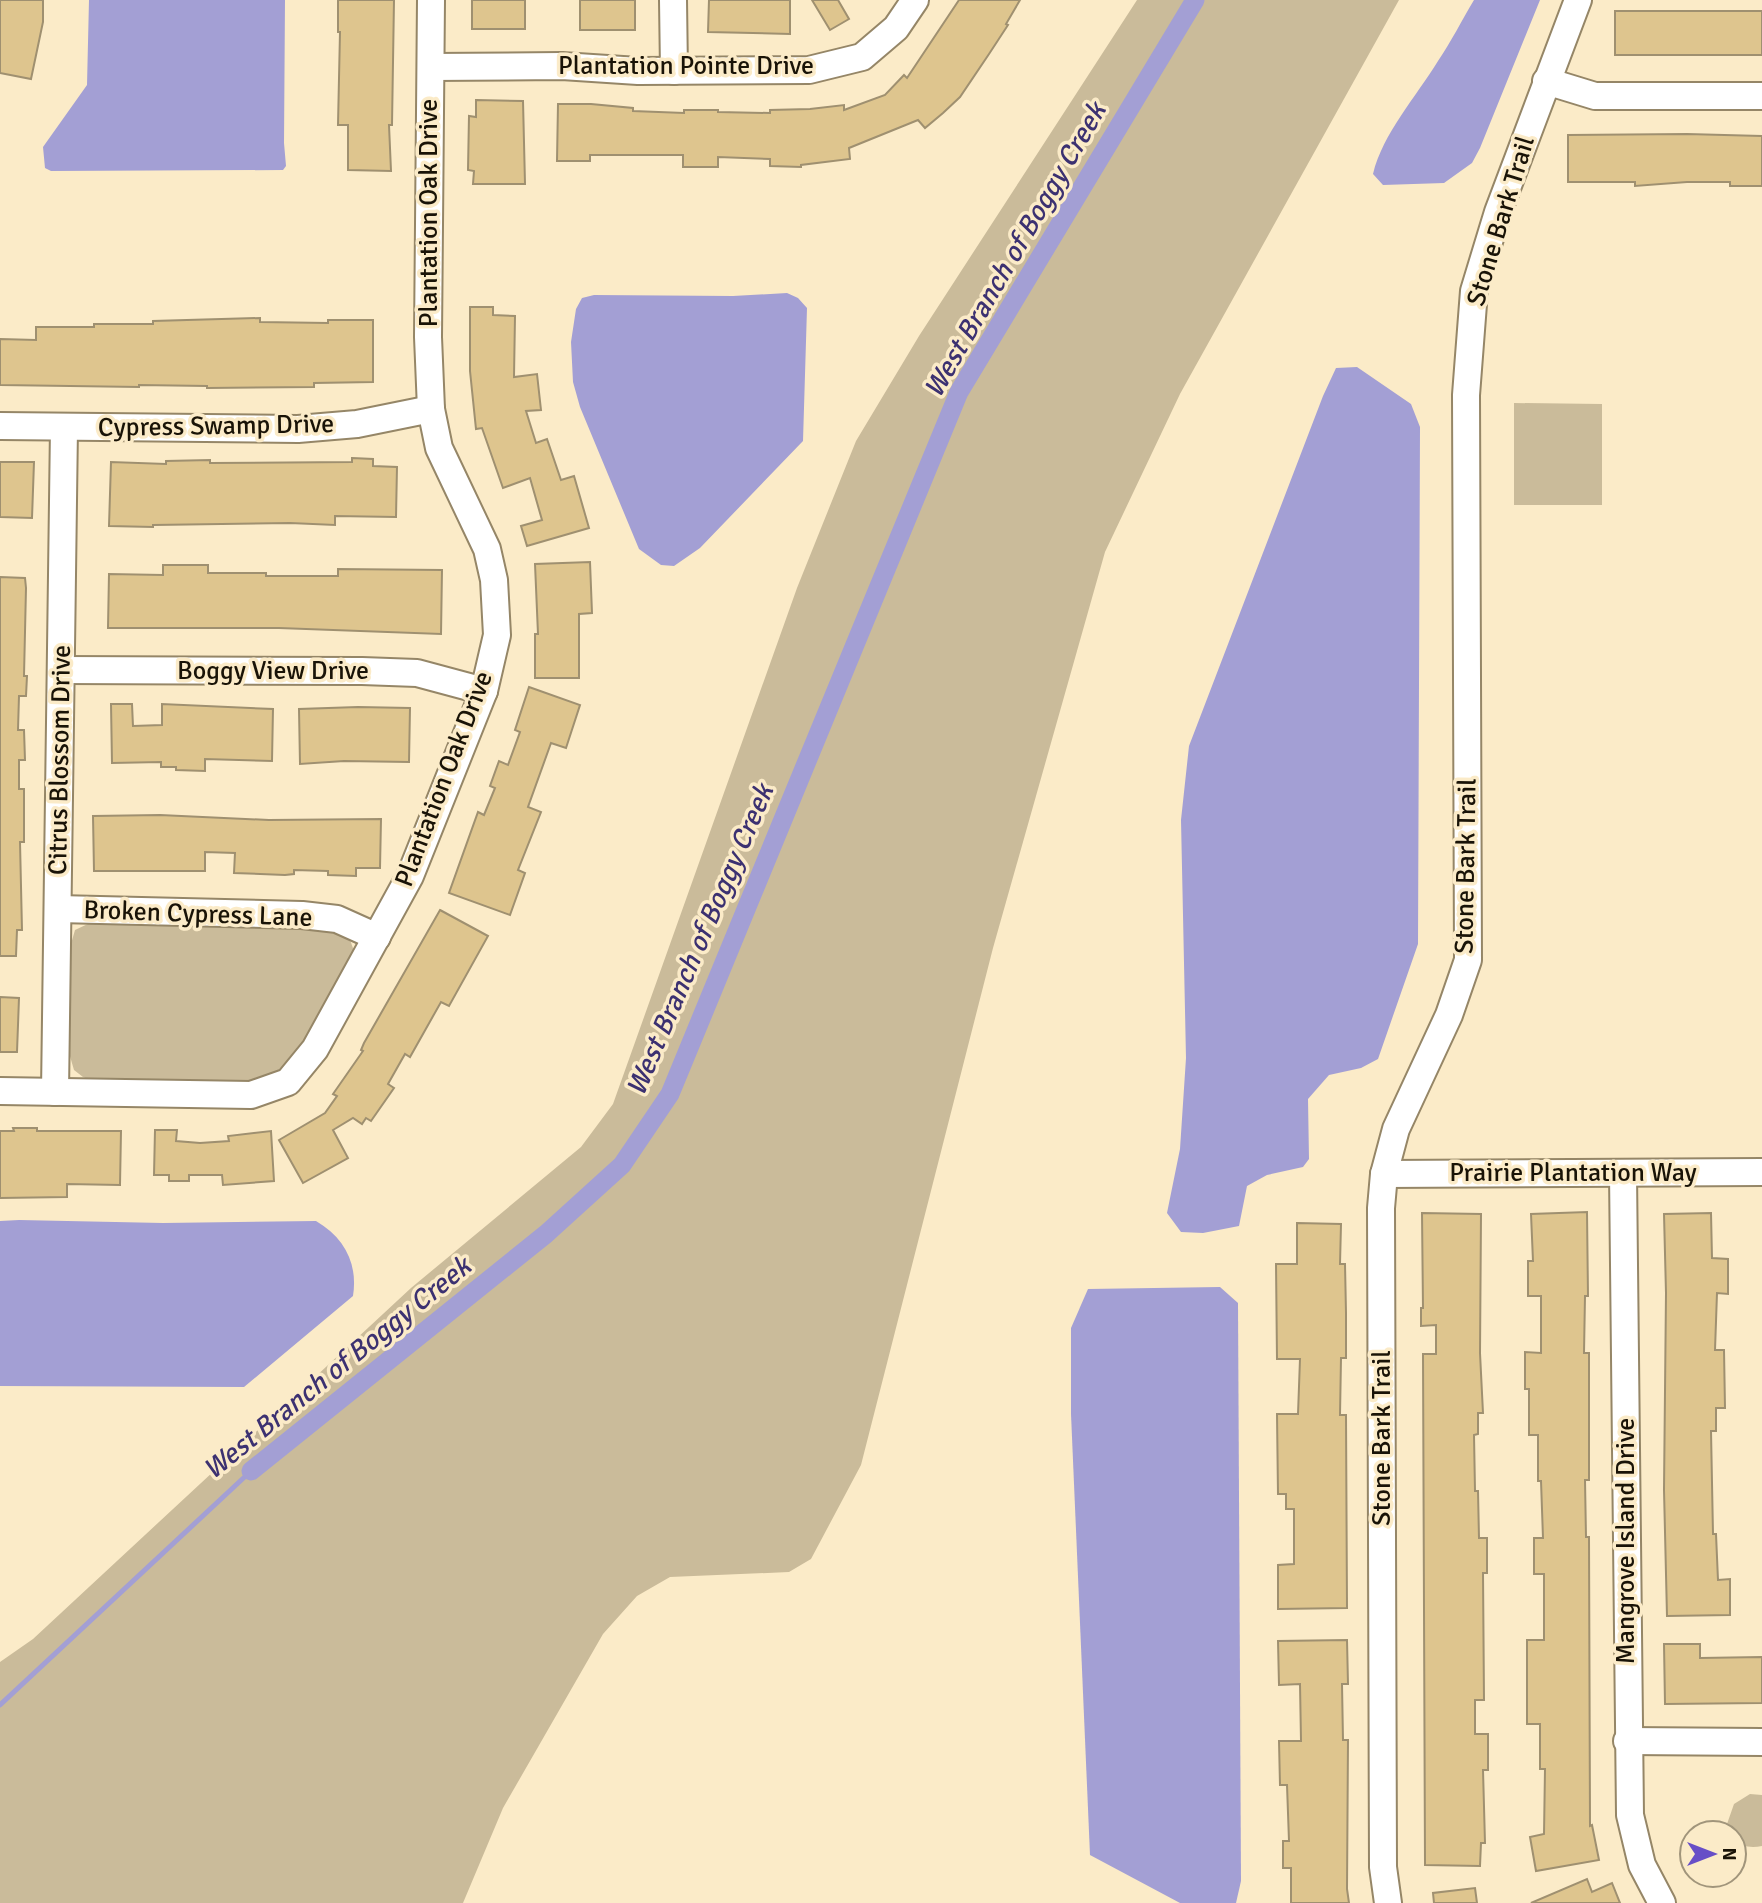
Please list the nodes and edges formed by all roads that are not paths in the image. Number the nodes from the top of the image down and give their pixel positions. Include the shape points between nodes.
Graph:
1 (431, 0) edge
2 (673, 0) edge
3 (915, 0) edge
4 (1578, 0) edge
5 (430, 67) junction
6 (674, 71) junction
7 (1546, 80) junction
8 (1762, 96) edge
9 (430, 409) junction
10 (0, 426) edge
11 (64, 427) junction
12 (61, 670) junction
13 (484, 691) junction
14 (58, 909) junction
15 (377, 937) junction
16 (0, 1091) edge
17 (55, 1092) junction
18 (1762, 1172) edge
19 (1623, 1173) junction
20 (1384, 1174) junction
21 (1627, 1741) junction
22 (1762, 1742) edge
23 (1388, 1903) edge
24 (1662, 1903) edge

1 - 5 street, Plantation Oak Drive
2 - 6 street
3 - 6 street, Plantation Pointe Drive via 896,28 862,57 809,70
4 - 7 street, Stone Bark Trail
5 - 6 street, Plantation Pointe Drive via 562,65
5 - 9 street, Plantation Oak Drive
7 - 8 street via 1595,96
7 - 20 street, Stone Bark Trail via 1474,290 1466,395 1468,960 1449,1015 1396,1129
9 - 11 street, Cypress Swamp Drive via 357,424 298,429
9 - 13 street, Plantation Oak Drive via 439,448 487,550 494,580 497,635
10 - 11 street, Cypress Swamp Drive
11 - 12 street, Citrus Blossom Drive
12 - 13 street, Boggy View Drive via 417,673
12 - 14 street, Citrus Blossom Drive
13 - 15 street, Plantation Oak Drive via 410,876
14 - 15 street, Broken Cypress Lane via 302,915 337,919
14 - 17 street, Citrus Blossom Drive
15 - 17 street, Plantation Oak Drive via 315,1049 288,1082 251,1095
16 - 17 street, Plantation Oak Drive
18 - 19 street, Prairie Plantation Way
19 - 20 street, Prairie Plantation Way
19 - 21 street, Mangrove Island Drive
20 - 23 street, Stone Bark Trail via 1383,1867
21 - 22 street
21 - 24 street, Mangrove Island Drive via 1630,1815 1642,1865

